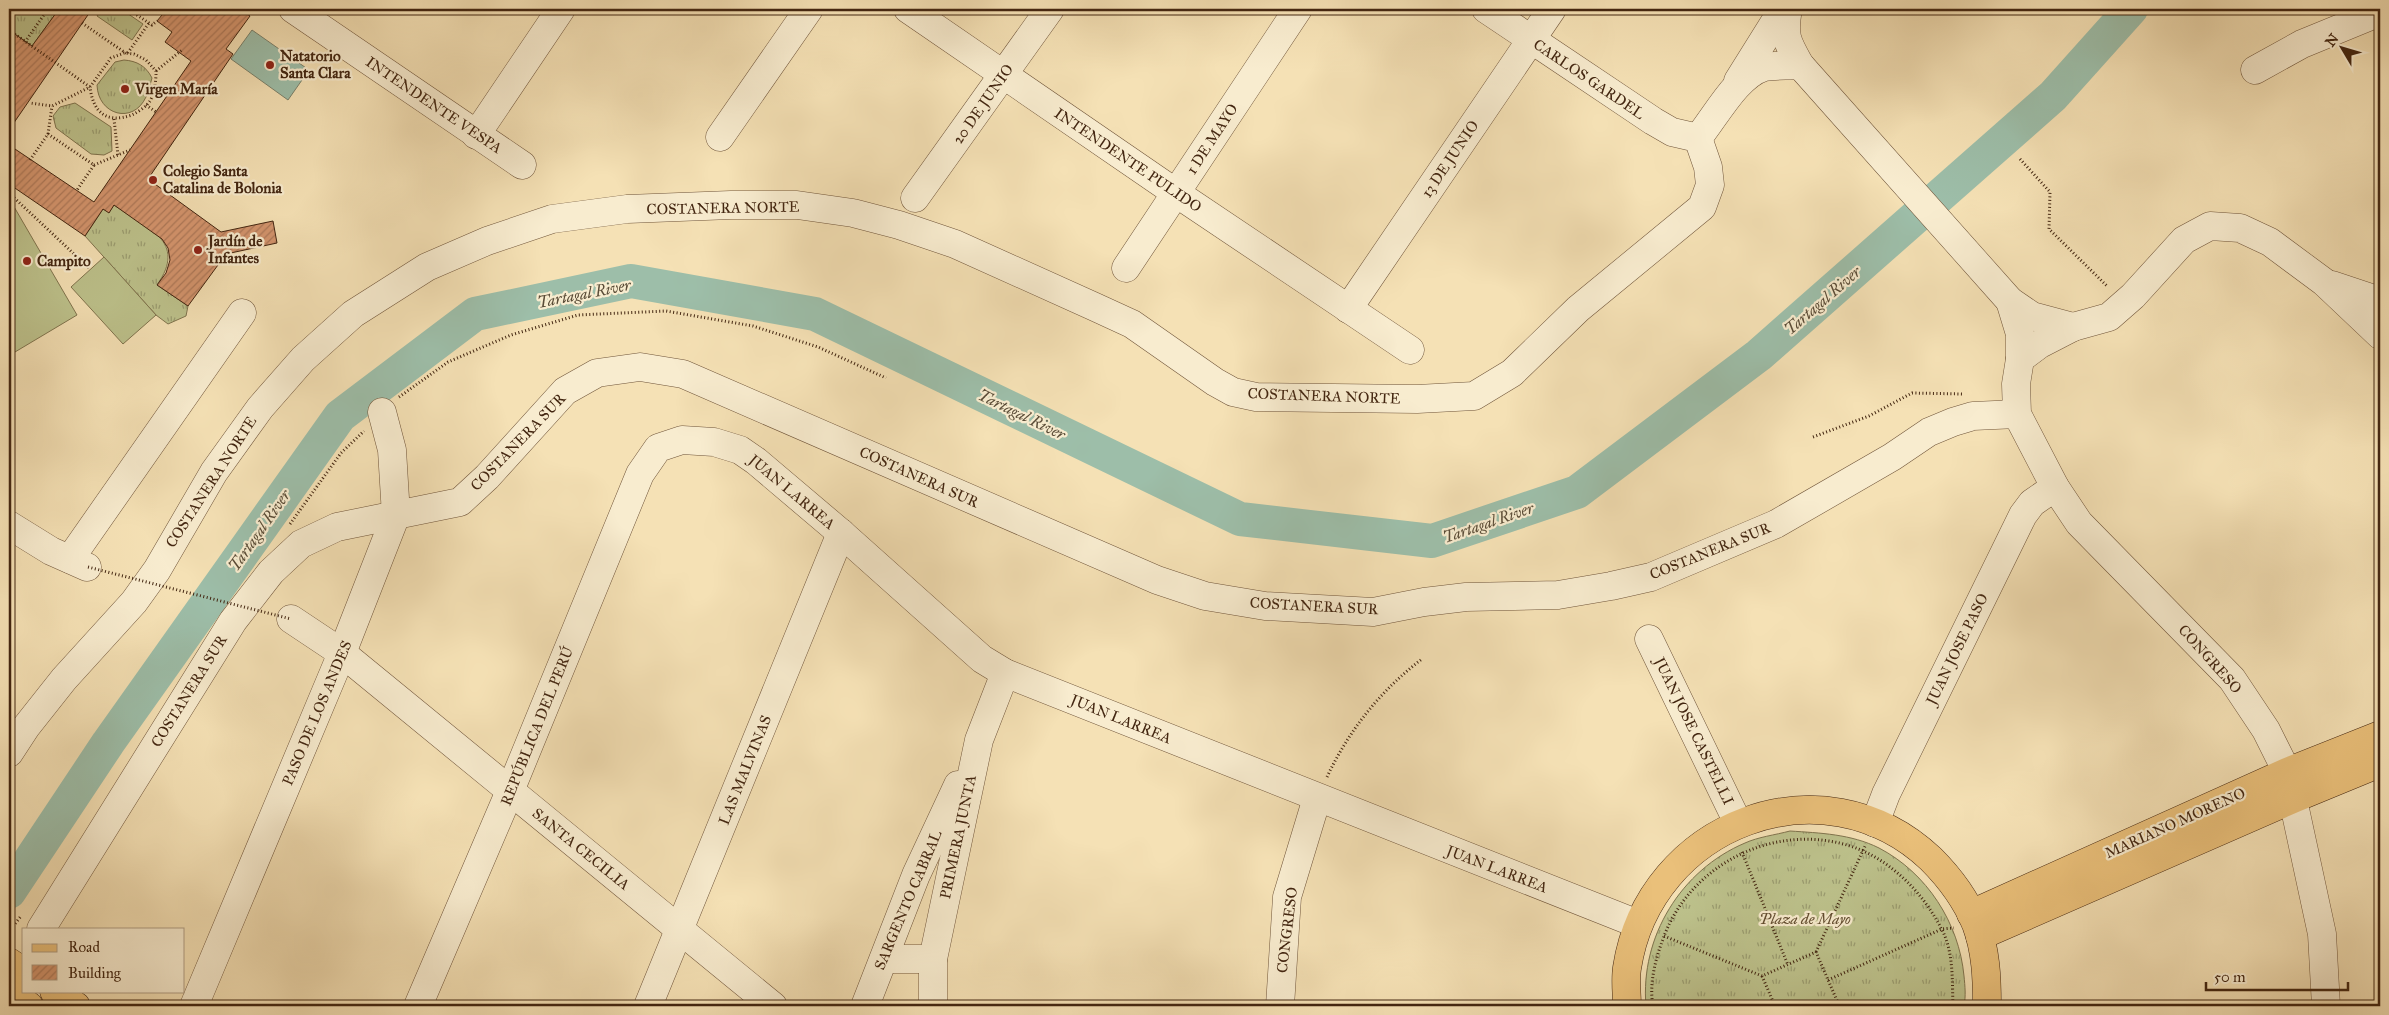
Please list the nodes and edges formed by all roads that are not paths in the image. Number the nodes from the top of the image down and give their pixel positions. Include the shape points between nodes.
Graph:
1 (561, 9) edge
2 (809, 9) edge
3 (908, 9) edge
4 (1050, 9) edge
5 (1298, 9) edge
6 (1486, 9) edge
7 (1552, 9) edge
8 (1783, 9) edge
9 (1788, 9) edge
10 (296, 10) edge
11 (2380, 12) edge
12 (1531, 40) junction
13 (1800, 66) junction
14 (2255, 70) dead end
15 (1004, 74) junction
16 (1735, 87) junction
17 (476, 134) junction
18 (720, 137) dead end
19 (1698, 138) junction
20 (522, 165) dead end
21 (1176, 193) junction
22 (915, 198) dead end
23 (1126, 268) dead end
24 (2324, 282) junction
25 (2380, 301) edge
26 (2010, 302) junction
27 (1348, 309) junction
28 (242, 313) dead end
29 (2073, 327) junction
30 (2380, 335) edge
31 (1410, 350) dead end
32 (2018, 372) junction
33 (382, 412) dead end
34 (2017, 414) junction
35 (658, 448) joint
36 (2055, 487) junction
37 (396, 515) junction
38 (9, 525) edge
39 (841, 533) junction
40 (291, 619) road end
41 (1649, 639) dead end
42 (342, 653) junction
43 (1005, 673) junction
44 (2380, 735) edge
45 (979, 740) junction
46 (9, 753) edge
47 (2380, 763) edge
48 (2287, 772) junction
49 (510, 791) junction
50 (1317, 798) junction
51 (2293, 799) junction
52 (1876, 822) junction
53 (1738, 823) junction
54 (1638, 924) junction
55 (1976, 925) junction
56 (42, 928) edge
57 (681, 931) junction
58 (884, 958) junction
59 (933, 959) junction
60 (9, 992) edge
61 (55, 992) edge
62 (29, 1006) edge
63 (76, 1006) edge
64 (194, 1006) edge
65 (418, 1006) edge
66 (648, 1006) edge
67 (773, 1006) edge
68 (865, 1006) edge
69 (933, 1006) edge
70 (1280, 1006) edge
71 (1626, 1006) edge
72 (1987, 1006) edge
73 (2326, 1006) edge

1 - 17 street
2 - 18 street
3 - 15 street, INTENDENTE PULIDO
4 - 15 street, 20 DE JUNIO
5 - 21 street, 1 DE MAYO
6 - 12 street, CARLOS GARDEL
7 - 12 street, 13 DE JUNIO
8 - 16 street
9 - 13 street via 1786,41
10 - 17 street, INTENDENTE VESPA
11 - 14 street via 2302,44
12 - 19 street, CARLOS GARDEL via 1652,121 1672,132
12 - 27 street, 13 DE JUNIO
13 - 16 street via 1766,67 1752,72
13 - 26 street
15 - 21 street, INTENDENTE PULIDO
15 - 22 street, 20 DE JUNIO
16 - 19 street
17 - 20 street, INTENDENTE VESPA
19 - 46 street, COSTANERA NORTE via 1708,167 1710,185 1702,206 1578,309 1512,373 1474,396 1417,399 1256,397 1234,392 1118,317 955,244 853,213 797,205 627,209 552,219 487,240 427,267 353,314 303,358 260,408 214,472 157,570 134,602 64,679
21 - 23 street, 1 DE MAYO
21 - 27 street, INTENDENTE PULIDO
24 - 25 street
24 - 29 street via 2270,242 2240,228 2210,226 2184,240 2109,317
24 - 30 street
26 - 29 street via 2032,316
26 - 32 street, CONGRESO via 2020,334
27 - 31 street, INTENDENTE PULIDO
28 - 38 street via 79,563 51,551
29 - 32 street via 2040,344
32 - 34 street, CONGRESO
33 - 37 street, PASO DE LOS ANDES via 392,450
34 - 36 street, CONGRESO
34 - 37 street, COSTANERA SUR via 1973,416 1929,432 1776,524 1651,577 1558,595 1466,597 1373,612 1265,606 1206,596 1157,580 683,374 640,367 597,373 565,391 460,502
35 - 39 street, JUAN LARREA via 682,440 714,442 740,450
35 - 49 street, REPÚBLICA DEL PERÚ via 640,474
36 - 48 street, CONGRESO via 2079,523 2232,679 2266,730
36 - 52 street, JUAN JOSE PASO via 2032,503 2023,515 1886,794
37 - 42 street, PASO DE LOS ANDES
37 - 56 street, COSTANERA SUR via 337,527 301,544 271,572 233,621
39 - 43 street, JUAN LARREA via 982,659
39 - 57 street, LAS MALVINAS
40 - 42 street, SANTA CECILIA
41 - 53 street, JUAN JOSE CASTELLI
42 - 49 street, SANTA CECILIA
42 - 64 street, PASO DE LOS ANDES
43 - 45 street, PRIMERA JUNTA
43 - 50 street, JUAN LARREA
44 - 48 main road, MARIANO MORENO
45 - 58 street, SARGENTO CABRAL via 916,876
45 - 59 street, PRIMERA JUNTA
47 - 51 main road, MARIANO MORENO
48 - 51 street, CONGRESO
48 - 55 main road, MARIANO MORENO
49 - 57 street, SANTA CECILIA
49 - 65 street, REPÚBLICA DEL PERÚ
50 - 54 street, JUAN LARREA
50 - 70 street, CONGRESO via 1287,897
51 - 55 main road, MARIANO MORENO
51 - 73 street, CONGRESO via 2322,934
52 - 53 main road via 1830,810 1784,811
52 - 55 main road via 1915,844 1948,875
53 - 54 main road via 1696,847 1662,882
54 - 71 main road via 1627,969
55 - 72 main road via 1987,973
57 - 66 street, LAS MALVINAS
57 - 67 street, SANTA CECILIA
58 - 59 street
58 - 68 street, SARGENTO CABRAL
59 - 69 street, PRIMERA JUNTA
60 - 62 main road
61 - 63 main road

